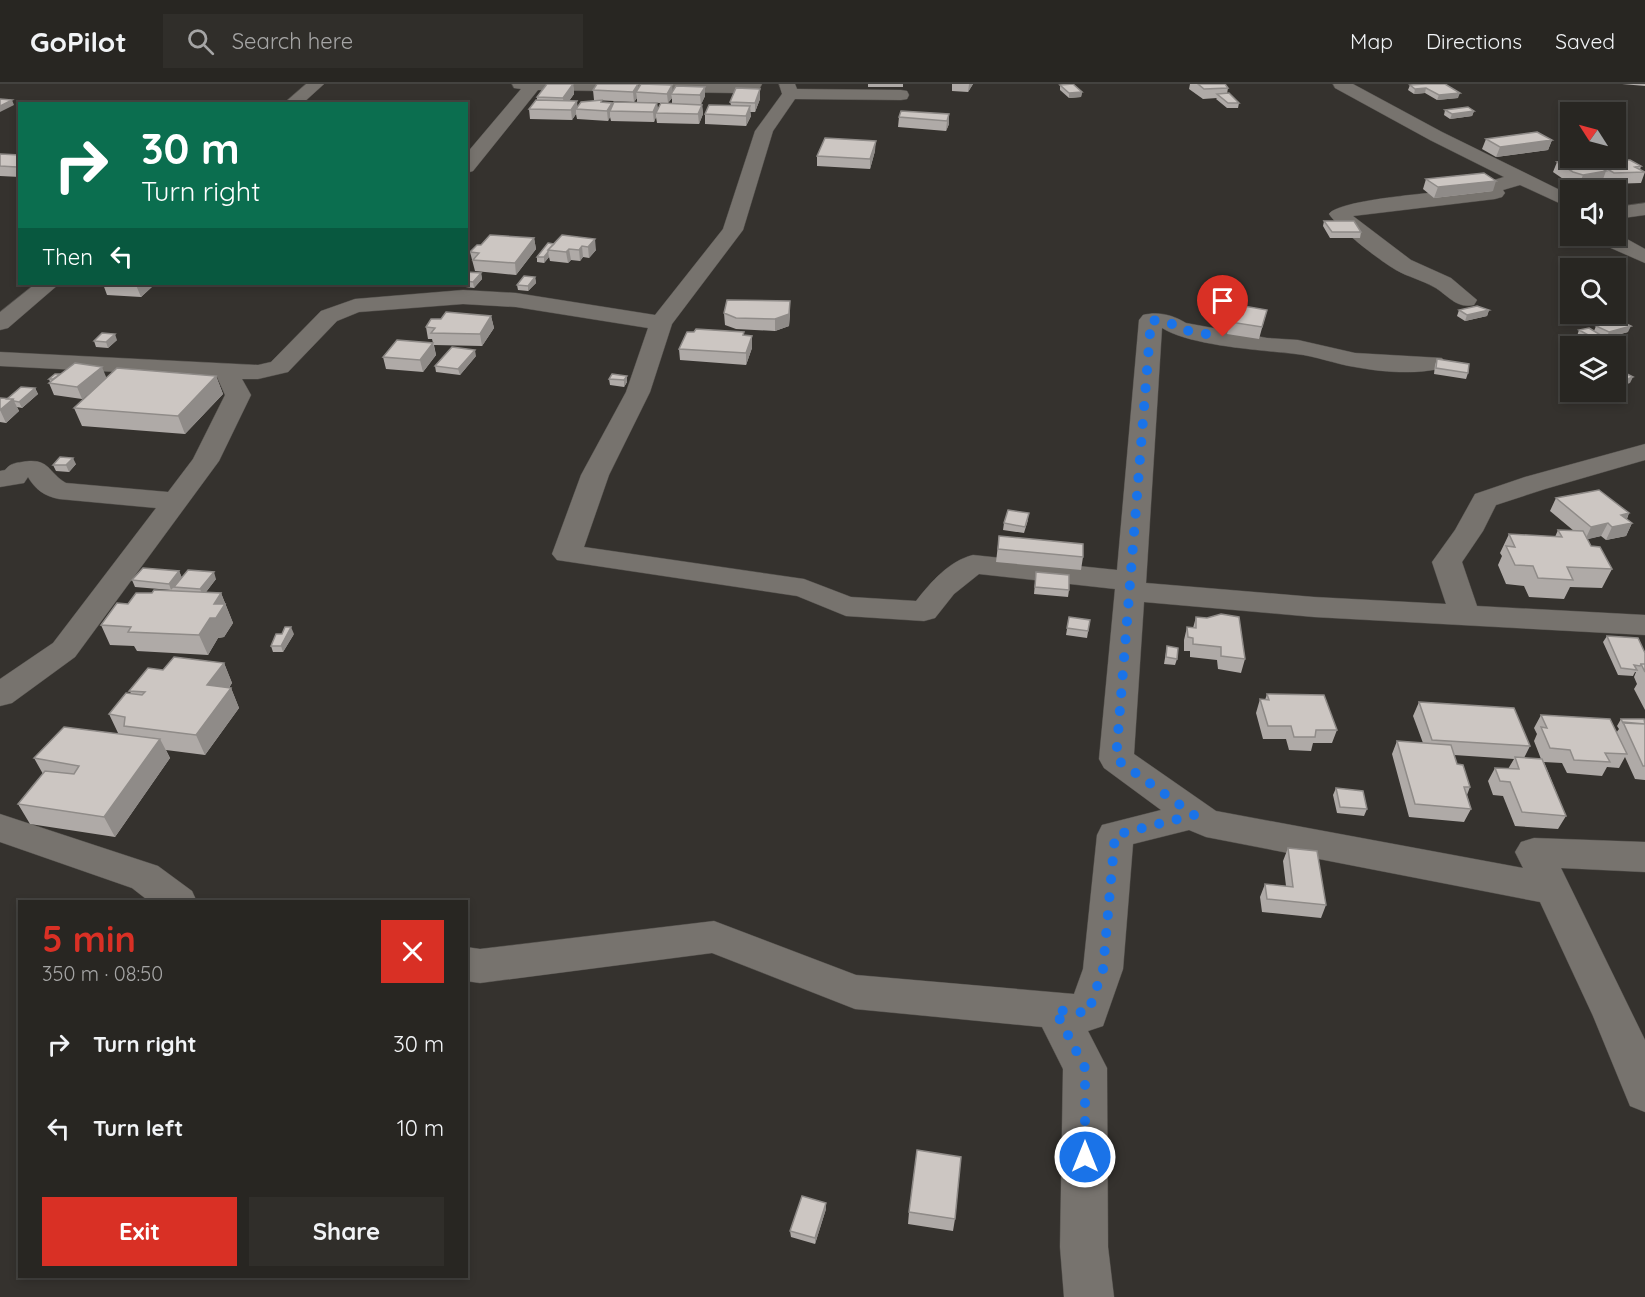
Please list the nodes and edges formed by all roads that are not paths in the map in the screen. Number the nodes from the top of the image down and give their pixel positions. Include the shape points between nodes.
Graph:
1 (316, 84) edge
2 (754, 84) edge
3 (1341, 84) edge
4 (527, 85) edge
5 (789, 89) edge
6 (901, 95) dead end
7 (294, 102) edge
8 (468, 164) edge
9 (1522, 178) junction
10 (1560, 197) edge
11 (1645, 209) edge
12 (1626, 212) edge
13 (1622, 246) edge
14 (1645, 257) edge
15 (47, 285) edge
16 (347, 285) edge
17 (1466, 300) dead end
18 (329, 316) junction
19 (0, 323) edge
20 (661, 323) junction
21 (0, 359) edge
22 (1434, 363) edge
23 (226, 370) junction
24 (1645, 452) edge
25 (0, 479) edge
26 (177, 501) junction
27 (1130, 586) junction
28 (1465, 615) junction
29 (1645, 625) edge
30 (0, 695) edge
31 (1194, 815) junction
32 (0, 828) edge
33 (1645, 856) edge
34 (1553, 889) junction
35 (175, 900) edge
36 (468, 964) edge
37 (1055, 1010) junction
38 (1645, 1092) edge
39 (1089, 1297) edge

1 - 7 street
2 - 4 street via 725,88
3 - 9 street
4 - 8 street
5 - 6 street
5 - 20 street via 764,131 733,230
9 - 10 street
9 - 17 street via 1491,187 1495,193 1356,208 1339,214 1403,265 1443,283
11 - 12 street
13 - 14 street
15 - 19 street
16 - 18 street
18 - 20 street via 356,306 463,297 516,300
18 - 23 street via 279,367 258,372
20 - 27 street via 638,392 595,475 567,554 804,588 846,606 924,611 943,587 973,564
21 - 23 street
22 - 27 street via 1355,360 1179,329 1169,322 1151,320
23 - 26 street via 238,395 206,461
24 - 28 street via 1485,500 1447,562
25 - 26 street via 34,468 45,477 44,482 59,491
26 - 30 street via 64,650
27 - 28 street via 1314,608
27 - 31 street via 1116,759
28 - 29 street
31 - 34 street via 1206,823
31 - 37 street via 1115,835 1103,969 1088,1013
32 - 35 street via 145,877
33 - 34 street via 1534,852
34 - 38 street via 1614,1016
36 - 37 street via 480,966 714,937 855,992
37 - 39 street via 1085,1068 1084,1247

